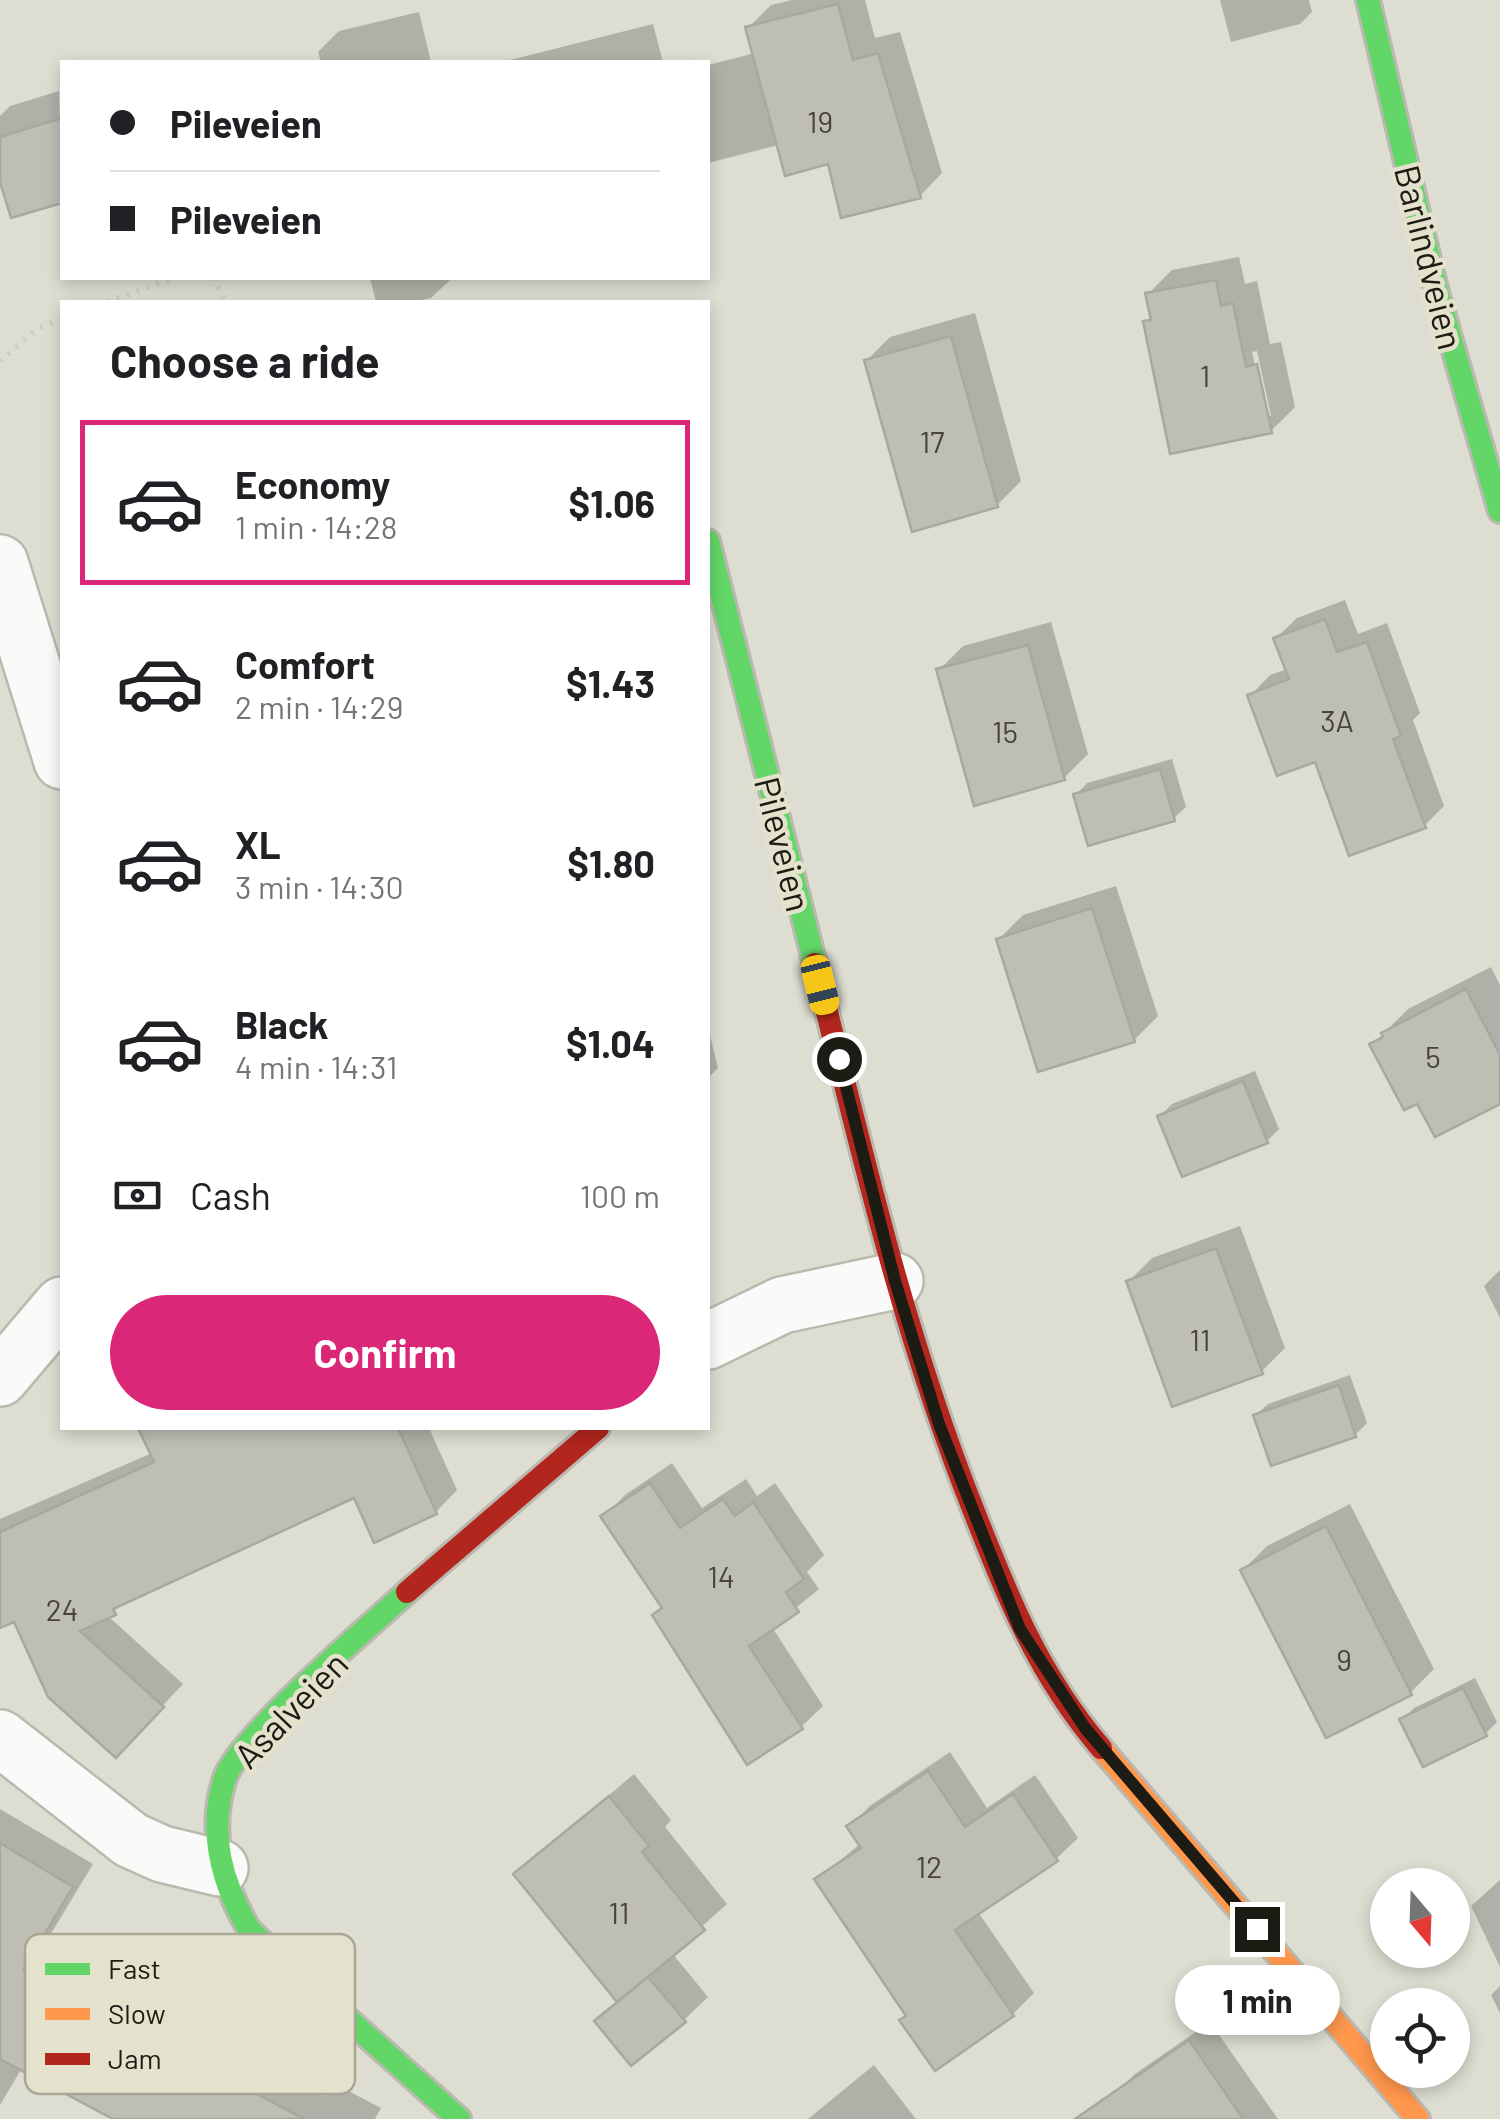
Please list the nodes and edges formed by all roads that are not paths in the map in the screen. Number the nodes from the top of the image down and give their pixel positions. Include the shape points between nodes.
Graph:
1 (1368, 0) edge
2 (1500, 511) edge
3 (710, 549) edge
4 (0, 564) edge
5 (60, 756) edge
6 (895, 1281) junction
7 (60, 1306) edge
8 (710, 1340) edge
9 (0, 1378) edge
10 (596, 1430) edge
11 (0, 1738) edge
12 (220, 1868) junction
13 (252, 1934) edge
14 (355, 2026) edge
15 (460, 2119) edge
16 (1418, 2119) edge

1 - 2 street, Barlindveien via 1435,285
3 - 6 street, Pileveien
4 - 5 street
6 - 8 street via 782,1304
6 - 16 street, Pileveien via 939,1424 1020,1629 1085,1728
7 - 9 street
10 - 12 street, Asalveien via 280,1711 226,1775 215,1834
11 - 12 street via 132,1840
12 - 13 street, Asalveien
14 - 15 street, Asalveien

